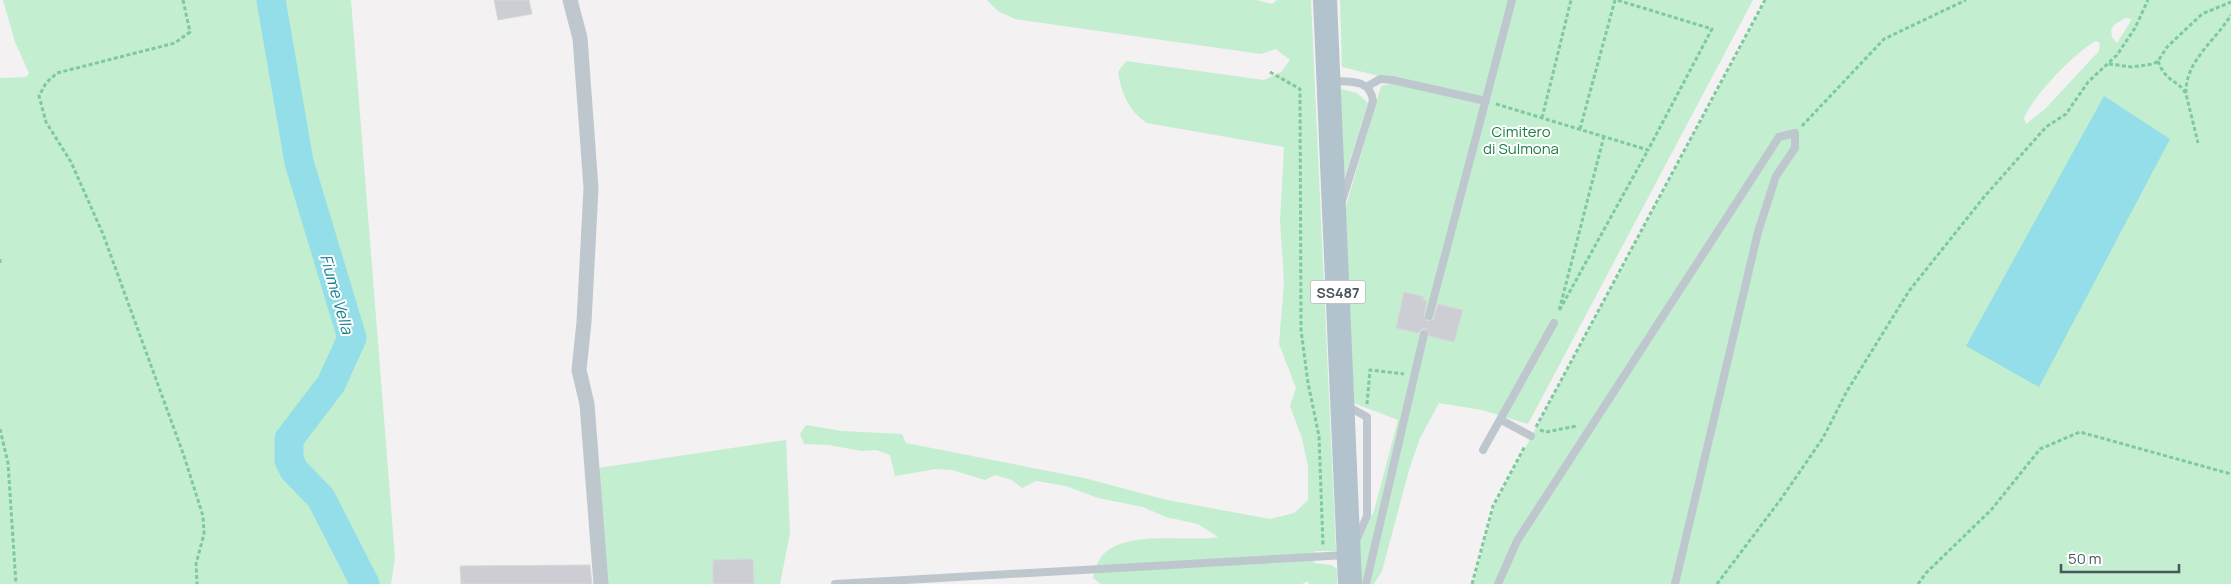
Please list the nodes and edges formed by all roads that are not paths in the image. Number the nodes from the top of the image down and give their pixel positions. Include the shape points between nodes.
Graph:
1 (570, 0) edge
2 (1325, 0) edge
3 (1512, 0) edge
4 (1328, 81) junction
5 (1368, 86) junction
6 (1486, 101) junction
7 (1336, 220) junction
8 (1429, 316) dead end
9 (1554, 323) dead end
10 (1424, 334) dead end
11 (1342, 402) junction
12 (1501, 420) junction
13 (1531, 436) road end
14 (1483, 450) dead end
15 (1348, 552) junction
16 (601, 584) edge
17 (835, 584) edge
18 (1350, 584) edge
19 (1366, 584) edge
20 (1498, 584) edge
21 (1675, 584) edge

1 - 16 street via 580,38 591,188 579,370 587,404
2 - 4 main road, SS487
3 - 6 lane
4 - 5 lane
4 - 7 main road, SS487
5 - 6 lane via 1380,79 1392,80
5 - 7 lane via 1372,91 1372,101
6 - 8 lane
7 - 11 main road, SS487
9 - 12 lane
10 - 19 lane
11 - 15 main road, SS487
11 - 15 lane via 1367,417 1367,516
12 - 13 lane
12 - 14 lane
15 - 17 lane
15 - 18 main road, SS487
20 - 21 lane via 1517,541 1779,137 1795,133 1795,148 1776,176 1758,232

